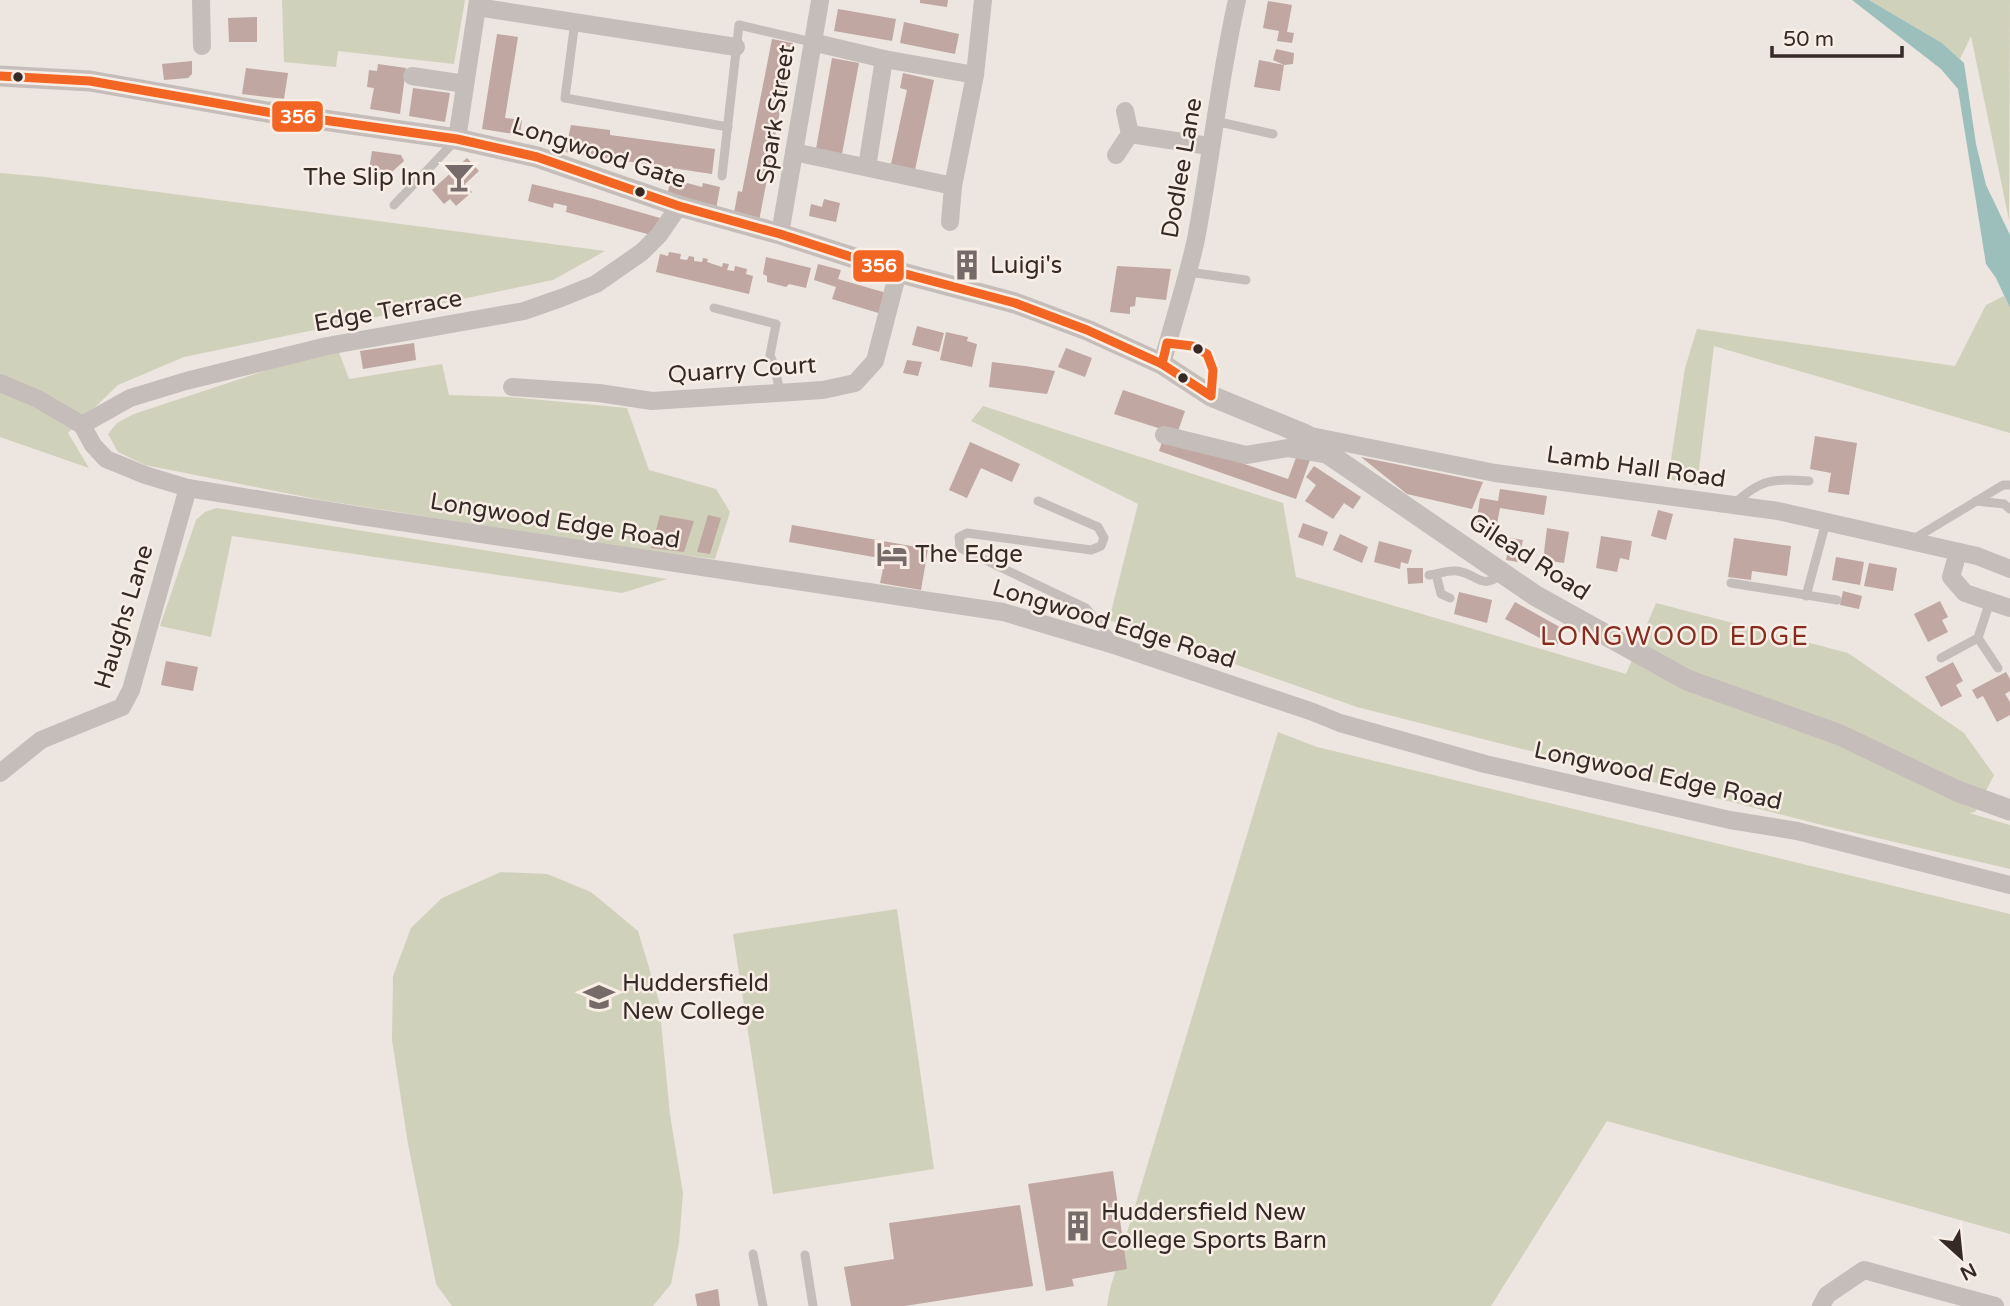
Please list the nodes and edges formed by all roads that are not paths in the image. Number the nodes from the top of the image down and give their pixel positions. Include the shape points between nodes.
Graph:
1 (201, 0) edge
2 (983, 0) edge
3 (1237, 0) edge
4 (820, 1) edge
5 (478, 3) edge
6 (575, 20) junction
7 (812, 41) junction
8 (202, 46) dead end
9 (736, 47) junction
10 (884, 60) junction
11 (975, 75) junction
12 (0, 76) edge
13 (412, 76) dead end
14 (465, 84) junction
15 (1125, 111) dead end
16 (1214, 121) junction
17 (728, 127) junction
18 (1130, 134) junction
19 (1273, 134) dead end
20 (457, 139) junction
21 (1209, 146) junction
22 (794, 152) junction
23 (1116, 155) dead end
24 (867, 167) junction
25 (722, 176) dead end
26 (953, 186) junction
27 (394, 205) dead end
28 (679, 206) junction
29 (950, 222) dead end
30 (780, 234) junction
31 (898, 272) junction
32 (1188, 272) junction
33 (1246, 280) dead end
34 (714, 308) dead end
35 (1167, 343) junction
36 (1162, 364) junction
37 (0, 383) edge
38 (512, 387) dead end
39 (780, 393) junction
40 (1211, 396) junction
41 (82, 425) junction
42 (1164, 435) dead end
43 (1306, 435) junction
44 (1330, 455) junction
45 (1810, 481) dead end
46 (2010, 485) edge
47 (188, 488) junction
48 (1038, 501) dead end
49 (1976, 501) junction
50 (1733, 505) junction
51 (2010, 509) edge
52 (1826, 522) junction
53 (1910, 541) junction
54 (1958, 552) junction
55 (2010, 569) edge
56 (1503, 573) junction
57 (1731, 583) dead end
58 (1806, 596) junction
59 (1450, 597) dead end
60 (1837, 600) dead end
61 (1990, 601) junction
62 (2010, 608) edge
63 (1978, 638) junction
64 (1117, 646) junction
65 (1941, 658) dead end
66 (1998, 668) dead end
67 (0, 773) edge
68 (2010, 810) edge
69 (2010, 885) edge
70 (753, 1254) dead end
71 (805, 1255) dead end
72 (1989, 1305) edge
73 (763, 1306) edge
74 (813, 1306) edge
75 (1821, 1306) edge

1 - 8 street
2 - 11 street
3 - 16 street, Dodlee Lane
4 - 7 street, Spark Street
5 - 6 street
5 - 14 street
6 - 9 street
6 - 17 lane via 565,98
7 - 9 lane via 739,25
7 - 10 street
7 - 22 street, Spark Street
9 - 17 lane
10 - 11 street
10 - 24 street
11 - 26 street
12 - 20 street, Longwood Gate via 90,81
13 - 14 street
14 - 20 street
15 - 18 street
16 - 19 lane
16 - 21 street, Dodlee Lane
17 - 25 lane
18 - 21 street
18 - 23 street
20 - 27 lane
20 - 28 street, Longwood Gate via 537,157
21 - 32 street, Dodlee Lane
22 - 24 street
22 - 30 street, Spark Street
24 - 26 street
26 - 29 street
28 - 30 street, Longwood Gate
28 - 41 street, Edge Terrace via 642,253 596,284 561,298 524,311 327,346 186,381 130,398
30 - 31 street, Longwood Gate
31 - 36 street, Longwood Gate via 1015,303
31 - 39 street, Quarry Court via 875,361 855,383
32 - 33 lane
32 - 35 street, Dodlee Lane
34 - 39 lane via 776,324 770,355
35 - 36 street, Dodlee Lane
35 - 40 lane via 1201,347 1209,356 1214,369
36 - 40 street, Longwood Gate
37 - 41 street
38 - 39 street, Quarry Court via 652,401
40 - 43 street, Gilead Road
41 - 47 street, Longwood Edge Road via 106,459
42 - 44 street via 1246,455 1288,448
43 - 44 street, Gilead Road
43 - 50 street, Lamb Hall Road via 1496,473
44 - 56 street, Gilead Road
45 - 50 lane via 1774,479 1746,492
46 - 49 lane
47 - 64 street, Longwood Edge Road via 1003,612
47 - 67 street, Haughs Lane via 131,690 122,707 41,740
48 - 64 lane via 1098,527 1104,538 1101,546 1091,550 967,533 959,537 960,548 1086,608
49 - 51 lane via 2004,503
49 - 53 lane
50 - 52 street, Lamb Hall Road
52 - 53 street, Lamb Hall Road
52 - 58 lane
53 - 54 street, Lamb Hall Road
54 - 55 street, Lamb Hall Road
54 - 61 street via 1951,578 1965,593
56 - 59 lane via 1492,582 1454,571 1432,575 1441,594
56 - 68 street, Gilead Road via 1687,680 1840,735 1957,791
57 - 58 lane
58 - 60 lane
61 - 62 street
61 - 63 lane
63 - 65 lane
63 - 66 lane
64 - 69 street, Longwood Edge Road via 1340,723 1486,764 1797,831
70 - 73 lane
71 - 74 lane
72 - 75 street via 1864,1270 1826,1295

